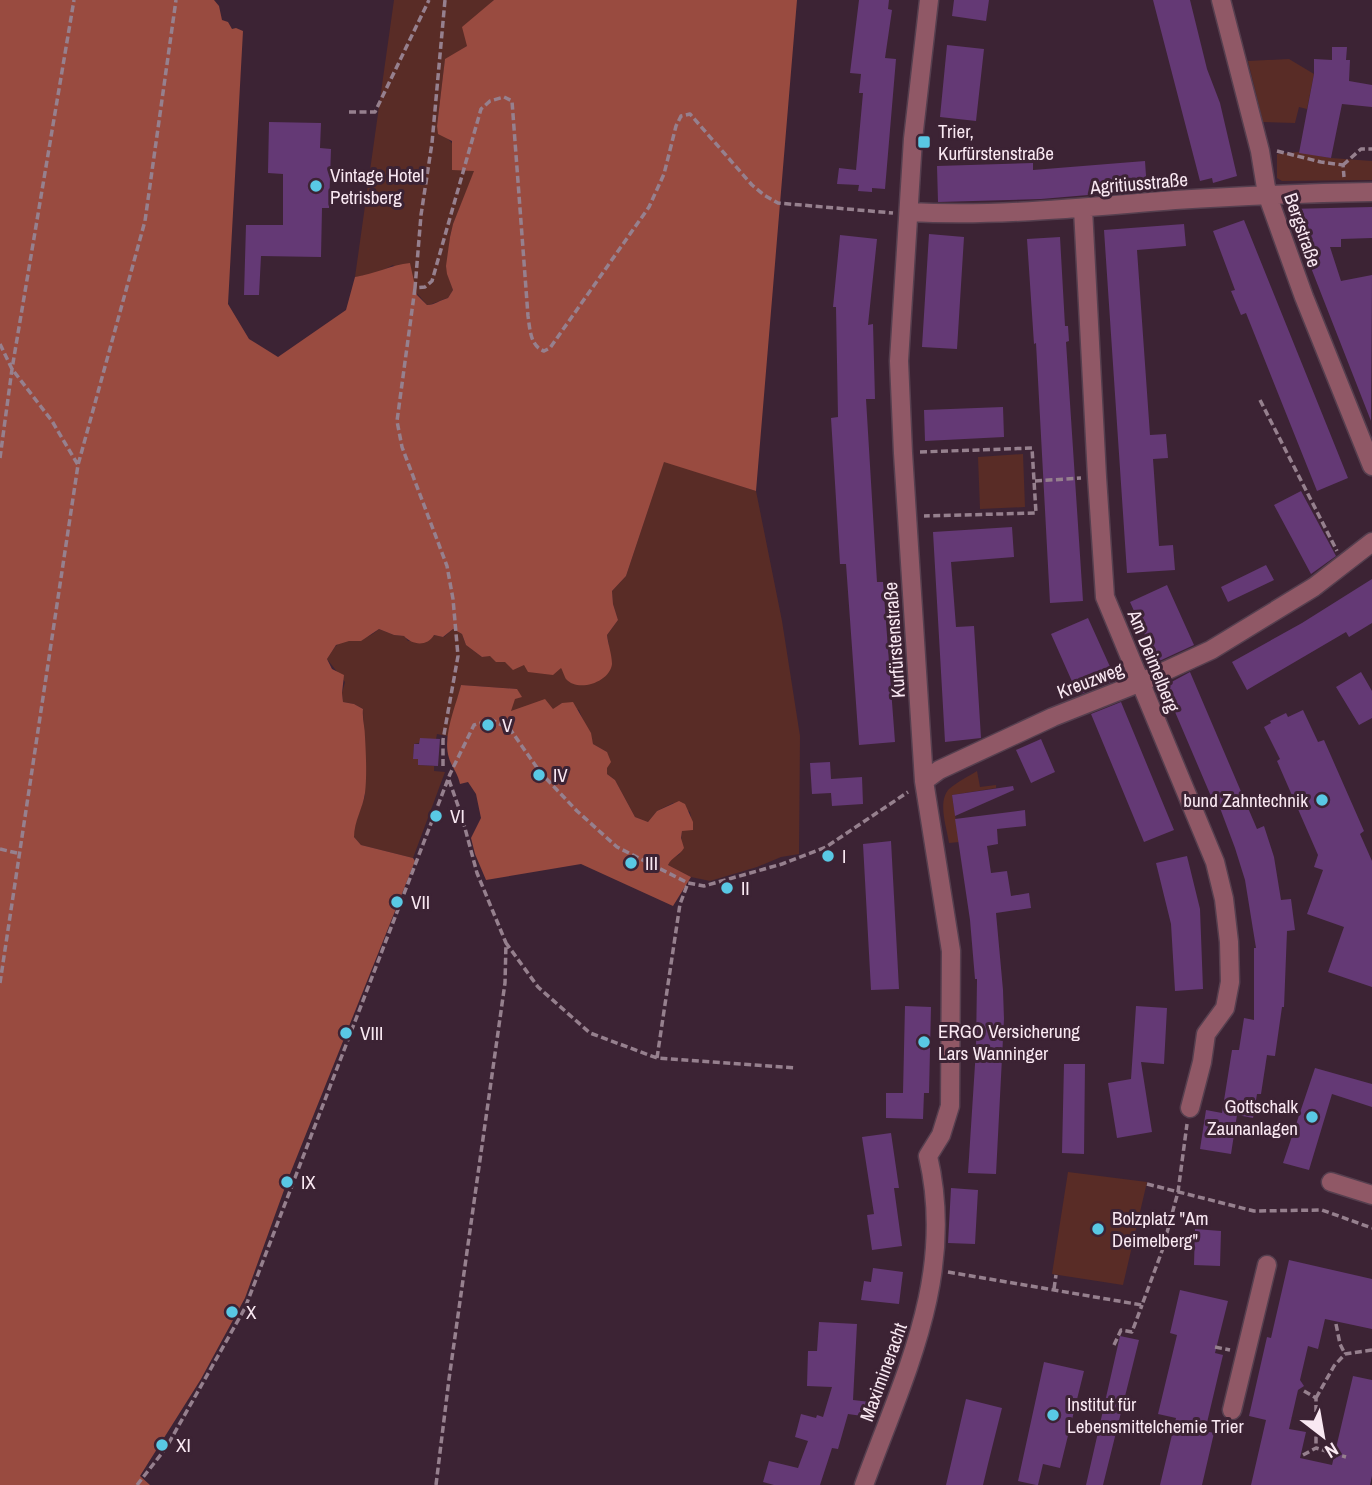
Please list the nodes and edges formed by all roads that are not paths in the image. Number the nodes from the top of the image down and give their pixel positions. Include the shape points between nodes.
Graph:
1 (929, 0) edge
2 (1221, 0) edge
3 (1372, 192) edge
4 (1267, 194) junction
5 (1083, 209) junction
6 (903, 213) junction
7 (1372, 466) edge
8 (1372, 542) edge
9 (1139, 683) junction
10 (924, 781) junction
11 (1190, 1108) road end
12 (1331, 1182) dead end
13 (1372, 1195) edge
14 (1267, 1265) dead end
15 (934, 1271) joint
16 (1232, 1410) dead end
17 (864, 1485) edge

1 - 6 street, Kurfürstenstraße
2 - 4 street, Bergstraße
3 - 4 street, Agritiusstraße
4 - 5 street, Agritiusstraße
4 - 7 street, Bergstraße
5 - 6 street, Agritiusstraße
5 - 9 street, Am Deimelberg via 1105,597
6 - 10 street, Kurfürstenstraße via 899,361
8 - 9 street, Kreuzweg via 1303,594 1228,640
9 - 10 street, Kreuzweg via 1053,717
9 - 11 street, Am Deimelberg via 1215,862 1224,899 1230,982 1225,1008 1206,1034
10 - 15 street, Kurfürstenstraße via 951,951 953,1009 950,1106 928,1156 935,1184
12 - 13 street
14 - 16 street
15 - 17 street, Maximineracht via 910,1364

